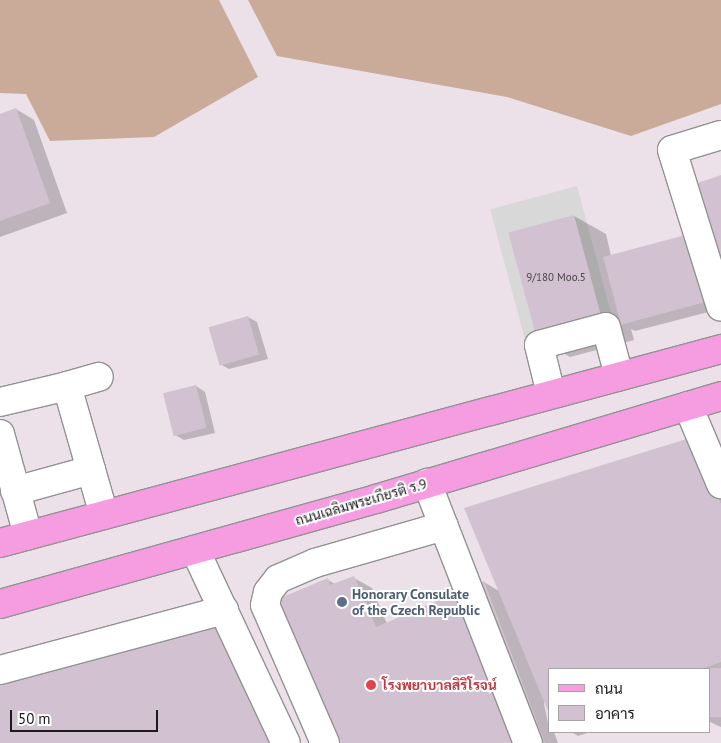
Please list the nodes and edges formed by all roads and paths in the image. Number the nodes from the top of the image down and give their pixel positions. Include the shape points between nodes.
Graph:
1 (721, 135) edge
2 (721, 307) edge
3 (721, 349) edge
4 (619, 376) junction
5 (98, 377) dead end
6 (67, 386) junction
7 (551, 394) junction
8 (721, 396) edge
9 (0, 402) edge
10 (688, 406) junction
11 (0, 434) edge
12 (91, 470) junction
13 (427, 483) junction
14 (721, 484) edge
15 (15, 490) junction
16 (104, 515) junction
17 (444, 526) junction
18 (28, 535) junction
19 (0, 543) edge
20 (195, 550) junction
21 (0, 604) edge
22 (224, 610) junction
23 (0, 670) edge
24 (286, 743) edge
25 (325, 743) edge
26 (528, 743) edge

1 - 2 lane via 672,150
3 - 4 main road
4 - 7 main road
4 - 7 lane via 606,327 539,345
5 - 6 lane
6 - 9 lane
6 - 12 lane
7 - 16 main road
8 - 10 main road, ถนนเฉลิมพระเกียรติ ร.9
10 - 13 main road, ถนนเฉลิมพระเกียรติ ร.9
10 - 14 lane
11 - 15 lane
12 - 15 lane
12 - 16 lane
13 - 17 lane
13 - 20 main road, ถนนเฉลิมพระเกียรติ ร.9
15 - 18 lane
16 - 18 main road
17 - 25 lane via 315,564 278,579 268,592 265,605
17 - 26 lane
18 - 19 main road
20 - 21 main road, ถนนเฉลิมพระเกียรติ ร.9
20 - 22 lane
22 - 23 lane
22 - 24 lane

